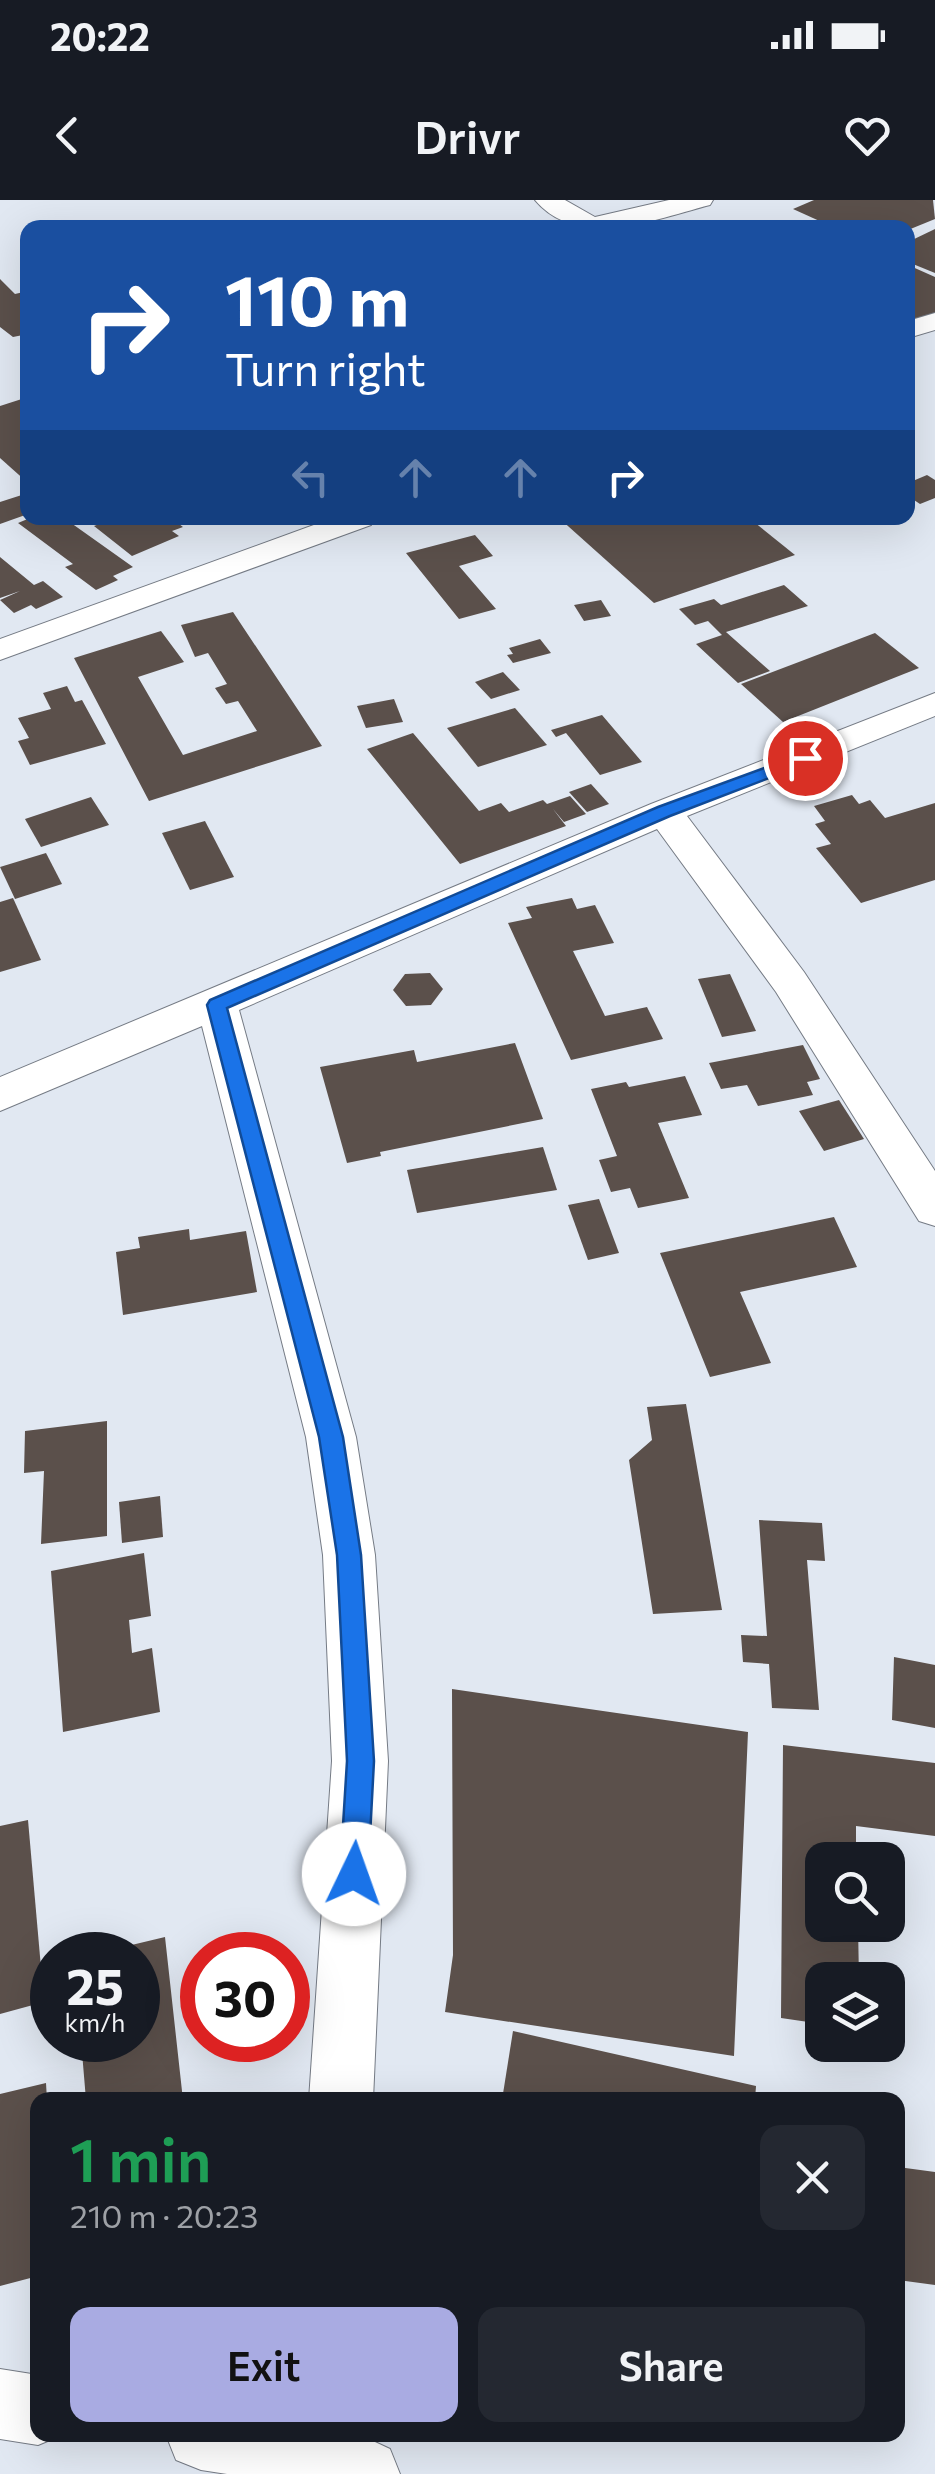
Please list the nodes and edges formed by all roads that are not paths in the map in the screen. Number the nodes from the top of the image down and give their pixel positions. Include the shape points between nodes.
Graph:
1 (547, 200) edge
2 (702, 200) edge
3 (583, 220) edge
4 (619, 220) edge
5 (341, 525) edge
6 (0, 650) edge
7 (935, 704) edge
8 (664, 812) junction
9 (216, 1005) junction
10 (0, 1095) edge
11 (935, 1208) edge
12 (341, 2092) edge
13 (0, 2404) edge
14 (30, 2409) edge
15 (251, 2442) edge
16 (336, 2454) edge

1 - 3 street
2 - 4 street
5 - 6 street
7 - 8 street
8 - 9 street
8 - 11 street via 790,982
9 - 10 street
9 - 12 street via 331,1437 349,1555 360,1761
13 - 14 street
15 - 16 street

